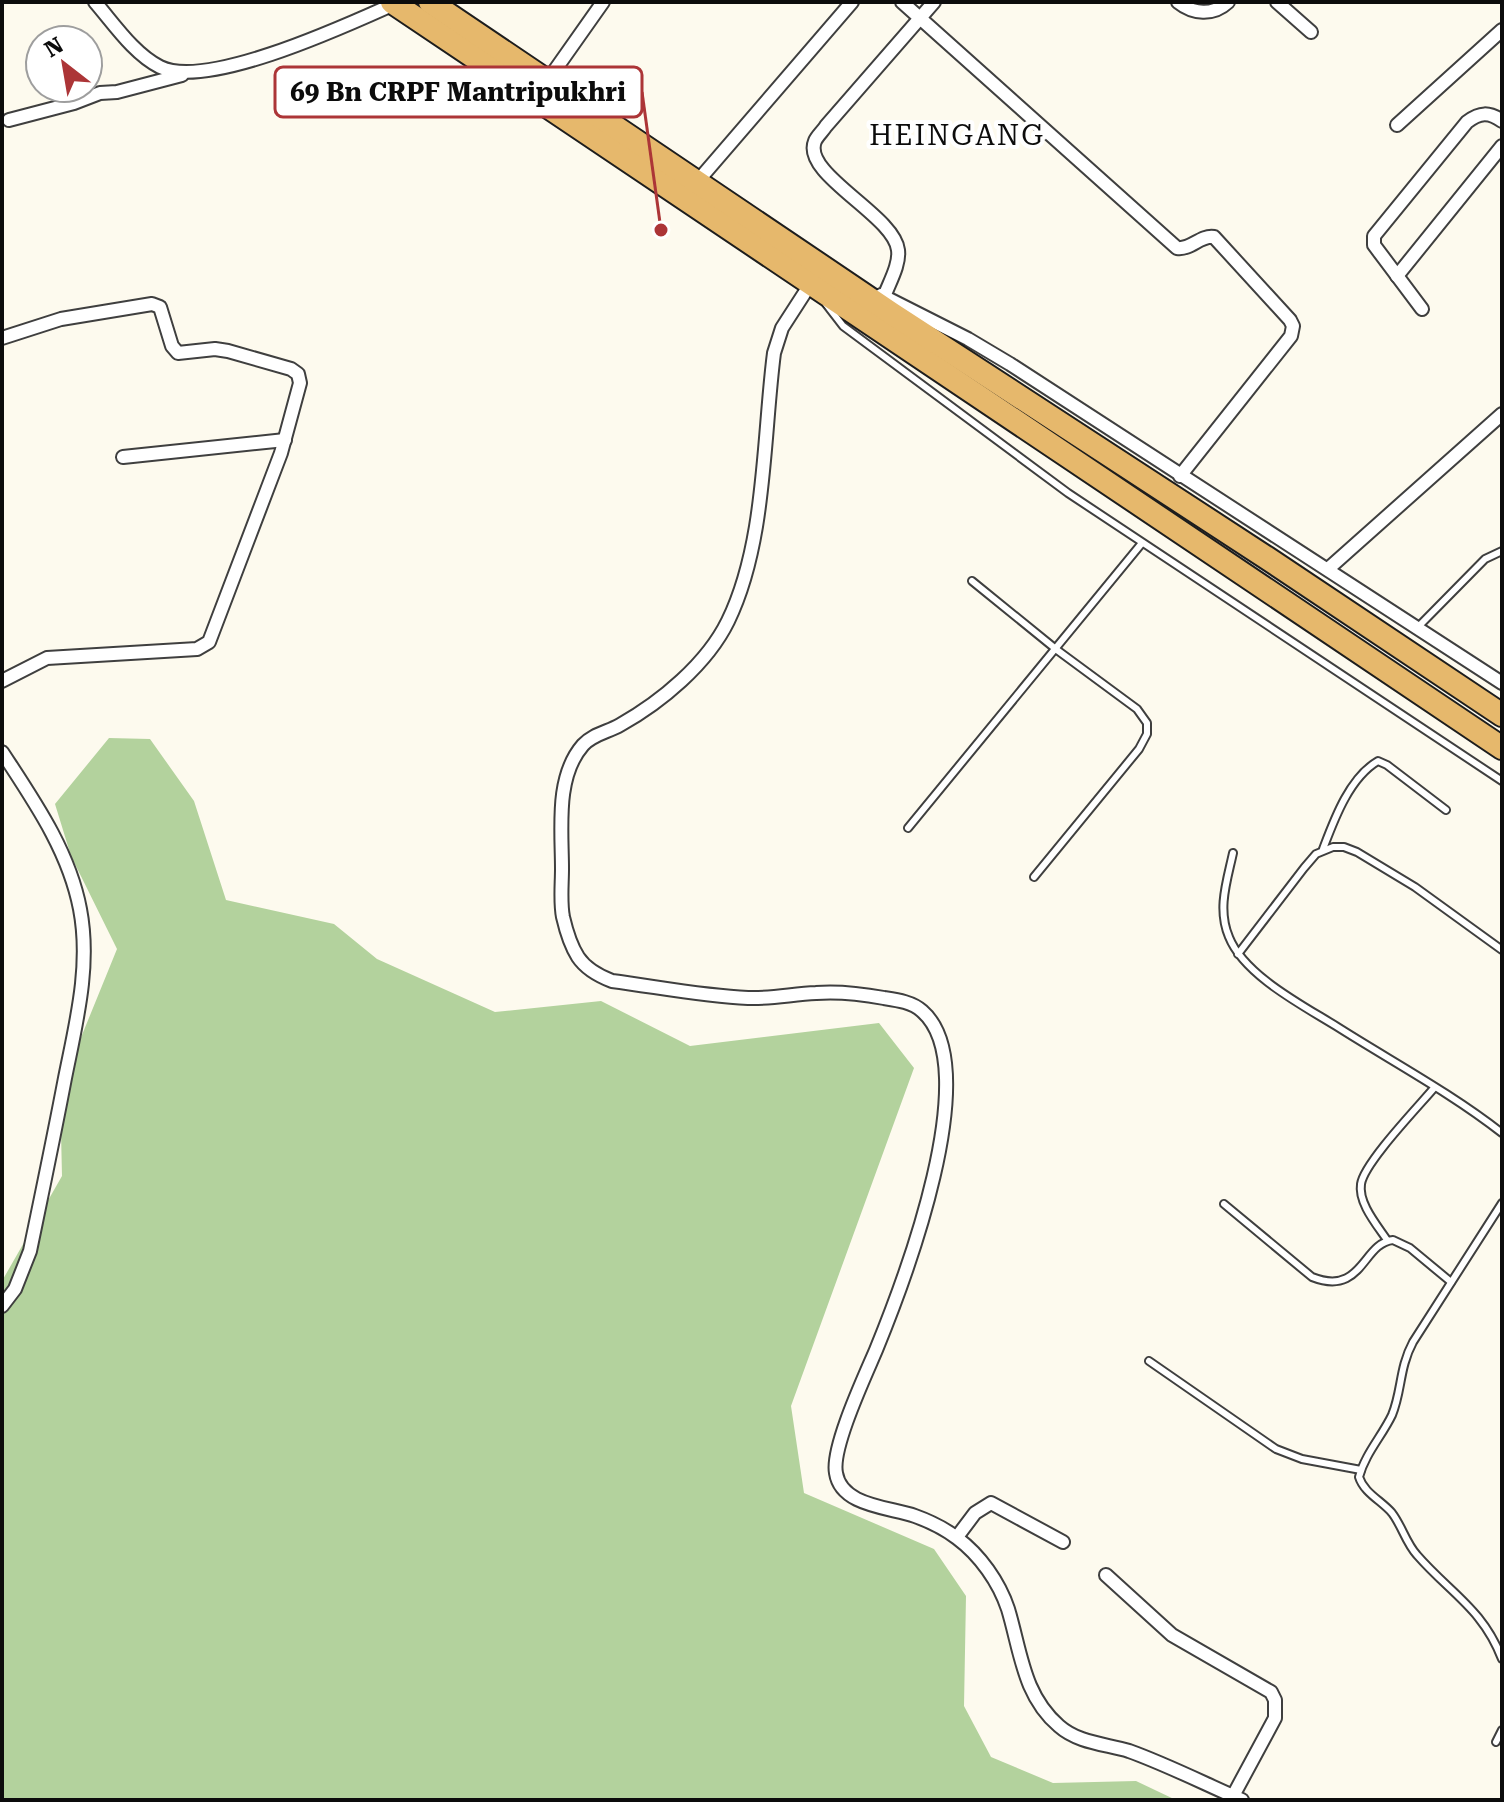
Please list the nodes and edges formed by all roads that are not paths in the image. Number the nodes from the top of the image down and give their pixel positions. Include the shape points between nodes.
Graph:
1 (95, 2) edge
2 (430, 2) edge
3 (603, 2) edge
4 (852, 2) edge
5 (902, 2) edge
6 (934, 2) edge
7 (1178, 2) edge
8 (1228, 2) edge
9 (1277, 2) edge
10 (393, 3) edge
11 (920, 18) junction
12 (1502, 30) edge
13 (1311, 32) dead end
14 (204, 70) junction
15 (548, 80) junction
16 (9, 120) dead end
17 (1502, 121) edge
18 (1397, 125) dead end
19 (1502, 146) edge
20 (697, 182) junction
21 (1397, 276) junction
22 (816, 278) junction
23 (884, 297) junction
24 (1422, 309) dead end
25 (2, 338) edge
26 (1502, 414) edge
27 (285, 440) junction
28 (123, 457) dead end
29 (1180, 476) junction
30 (1142, 543) junction
31 (1502, 551) edge
32 (1328, 569) junction
33 (972, 581) dead end
34 (1418, 627) junction
35 (1057, 650) junction
36 (2, 681) edge
37 (1502, 683) edge
38 (1502, 715) edge
39 (1502, 748) edge
40 (2, 752) edge
41 (1502, 781) edge
42 (1446, 810) dead end
43 (908, 828) dead end
44 (1323, 849) junction
45 (1233, 853) dead end
46 (1034, 877) dead end
47 (1502, 950) edge
48 (1238, 954) junction
49 (1434, 1088) junction
50 (1502, 1133) edge
51 (1502, 1203) edge
52 (1224, 1204) dead end
53 (1387, 1240) junction
54 (1451, 1282) junction
55 (2, 1306) edge
56 (1149, 1361) dead end
57 (1361, 1470) junction
58 (957, 1537) junction
59 (1063, 1542) dead end
60 (1106, 1575) dead end
61 (1502, 1659) edge
62 (1502, 1730) edge
63 (1496, 1742) dead end
64 (1238, 1798) edge

1 - 14 street via 152,62 172,71
2 - 15 highway
3 - 15 street
4 - 20 street
5 - 11 street
6 - 11 street
7 - 8 street via 1200,12 1218,10
9 - 13 street
10 - 14 street via 311,40
10 - 22 highway
11 - 23 street via 815,140 813,150 818,163 898,245
11 - 29 street via 1177,248 1214,237 1290,320 1291,336
12 - 18 street
14 - 16 street
15 - 20 highway
17 - 21 street via 1484,114 1467,122 1374,236 1374,245
19 - 21 street
20 - 22 highway
21 - 24 street
22 - 23 street
22 - 30 lane via 830,313 843,326
22 - 38 highway via 1267,558
22 - 39 highway
22 - 58 street via 782,328 774,353 757,511 742,589 720,637 648,707 589,740 566,778 563,916 580,960 612,981 747,998 837,992 913,1005 927,1016 948,1082 944,1124 921,1223 835,1466 841,1486 856,1498
23 - 29 street via 1010,364
25 - 27 street via 61,319 156,305 178,353 228,351 298,374
26 - 32 street
27 - 28 street
27 - 36 street via 214,634 205,646 47,658
29 - 32 street
30 - 35 lane
30 - 41 lane
31 - 34 lane via 1485,559
32 - 34 street
33 - 35 lane
34 - 37 street
35 - 43 lane
35 - 46 lane via 1137,709 1147,723 1147,734
40 - 55 street via 52,831 70,873 85,940 80,1002 30,1251
42 - 44 lane via 1378,761 1344,802
44 - 47 lane via 1357,852
44 - 48 lane
45 - 48 lane via 1223,918
48 - 49 lane via 1311,1010
49 - 50 lane
49 - 53 lane via 1360,1184 1370,1215
51 - 54 lane
52 - 53 lane via 1323,1281 1348,1278
53 - 54 lane via 1410,1248
54 - 57 lane via 1402,1364 1393,1413
56 - 57 lane via 1276,1449
57 - 61 lane via 1364,1487 1394,1515 1414,1552 1473,1608
58 - 59 street via 975,1513 991,1503
58 - 64 street via 999,1588 1023,1669 1045,1711 1060,1727
60 - 64 street via 1172,1635 1271,1692 1275,1718
62 - 63 lane

